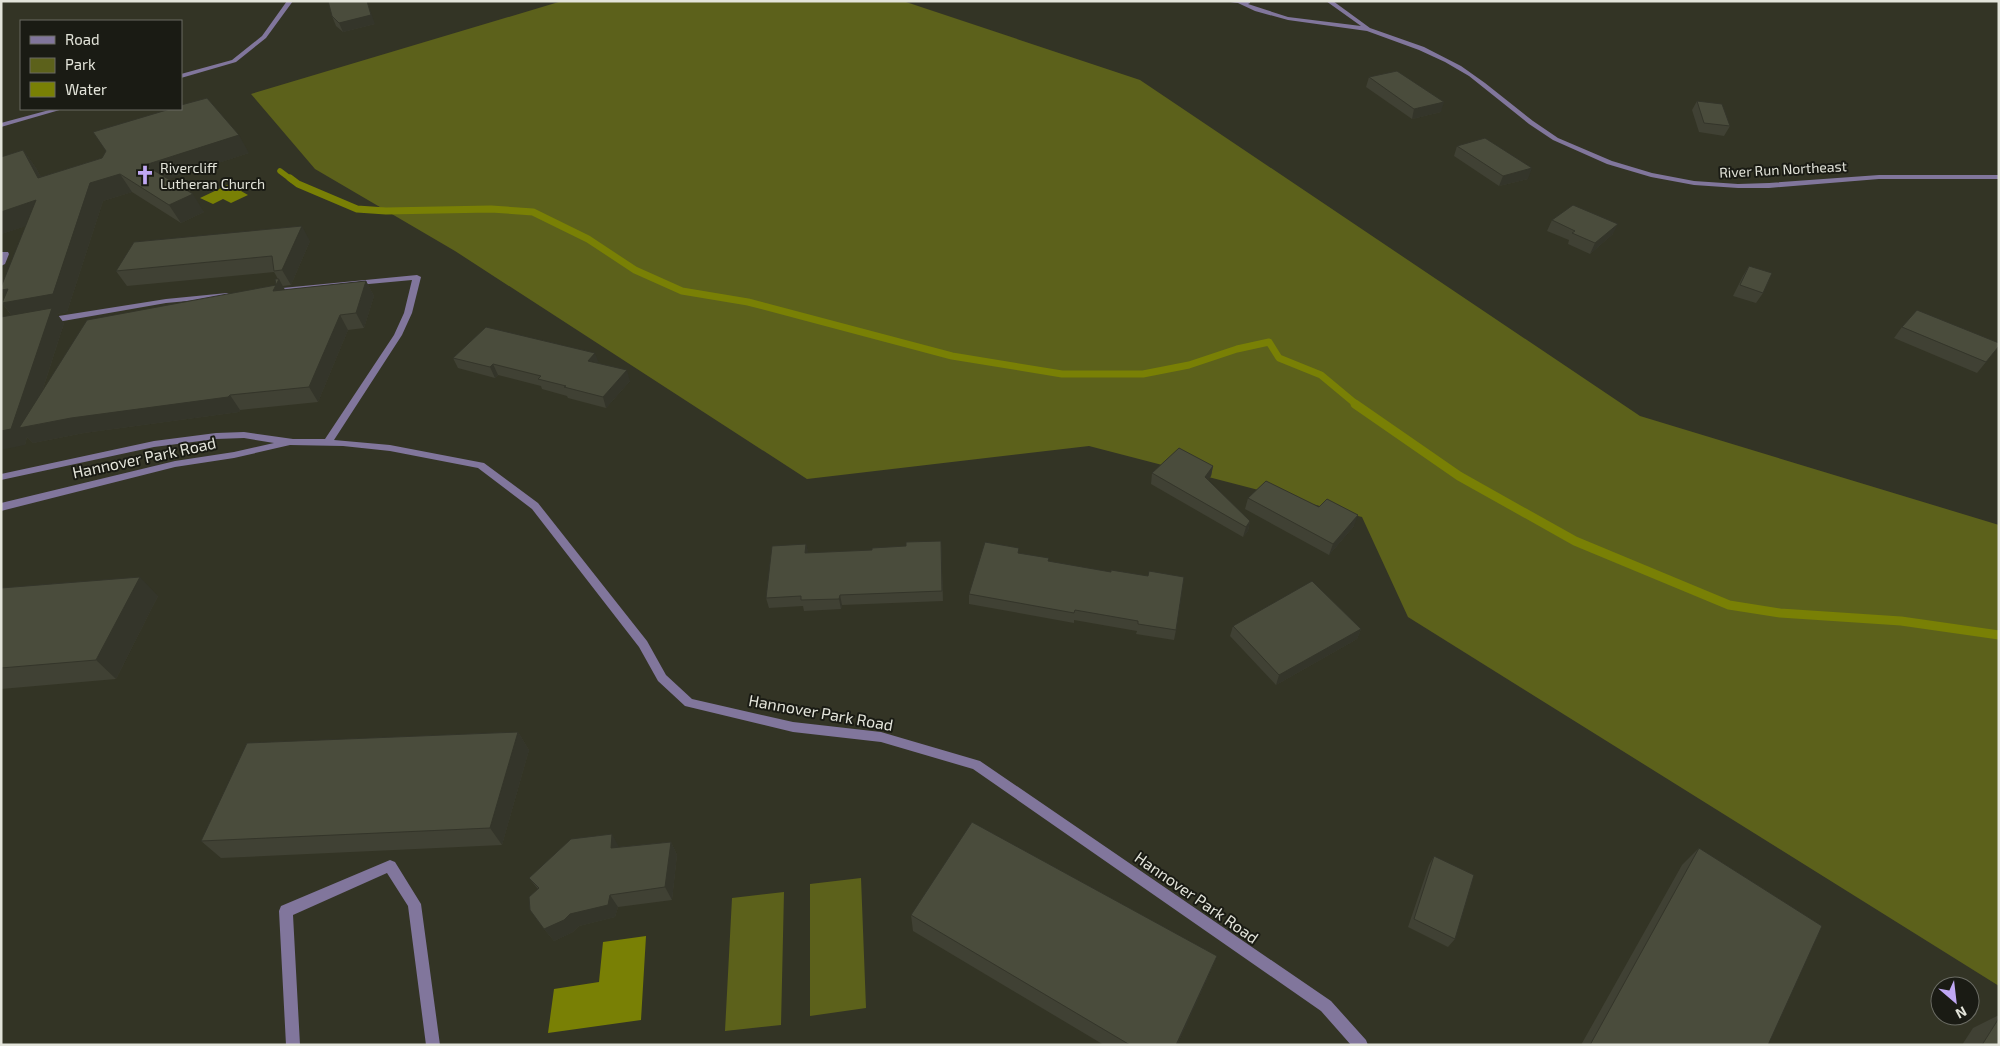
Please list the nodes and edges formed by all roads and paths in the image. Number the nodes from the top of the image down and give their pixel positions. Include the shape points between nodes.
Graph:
1 (290, 1) edge
2 (1226, 1) edge
3 (1249, 1) edge
4 (1329, 1) edge
5 (1241, 3) junction
6 (1368, 29) junction
7 (182, 76) edge
8 (56, 110) edge
9 (1, 125) edge
10 (1999, 177) edge
11 (6, 254) dead end
12 (1, 264) edge
13 (262, 292) edge
14 (234, 294) edge
15 (39, 322) edge
16 (293, 442) junction
17 (327, 443) junction
18 (1, 477) edge
19 (1, 507) edge
20 (293, 1045) edge
21 (433, 1045) edge
22 (1361, 1045) edge

1 - 7 street via 264,37 234,61
2 - 5 street
3 - 5 street
4 - 6 street, River Run Northeast
5 - 6 street, River Run Northeast via 1282,19
6 - 10 street, River Run Northeast via 1414,44 1450,61 1540,129 1568,146 1659,177 1738,186 1865,178
8 - 9 street
11 - 12 street
13 - 17 street via 417,277 408,313 398,335
14 - 15 street via 166,300
16 - 17 street, Hannover Park Road
16 - 18 street, Hannover Park Road via 244,435 187,439
16 - 19 street, Hannover Park Road via 175,464
17 - 22 street, Hannover Park Road via 390,448 481,465 535,506 643,644 662,678 689,703 793,727 881,737 976,765 1326,1006
20 - 21 street via 286,911 390,866 414,904

